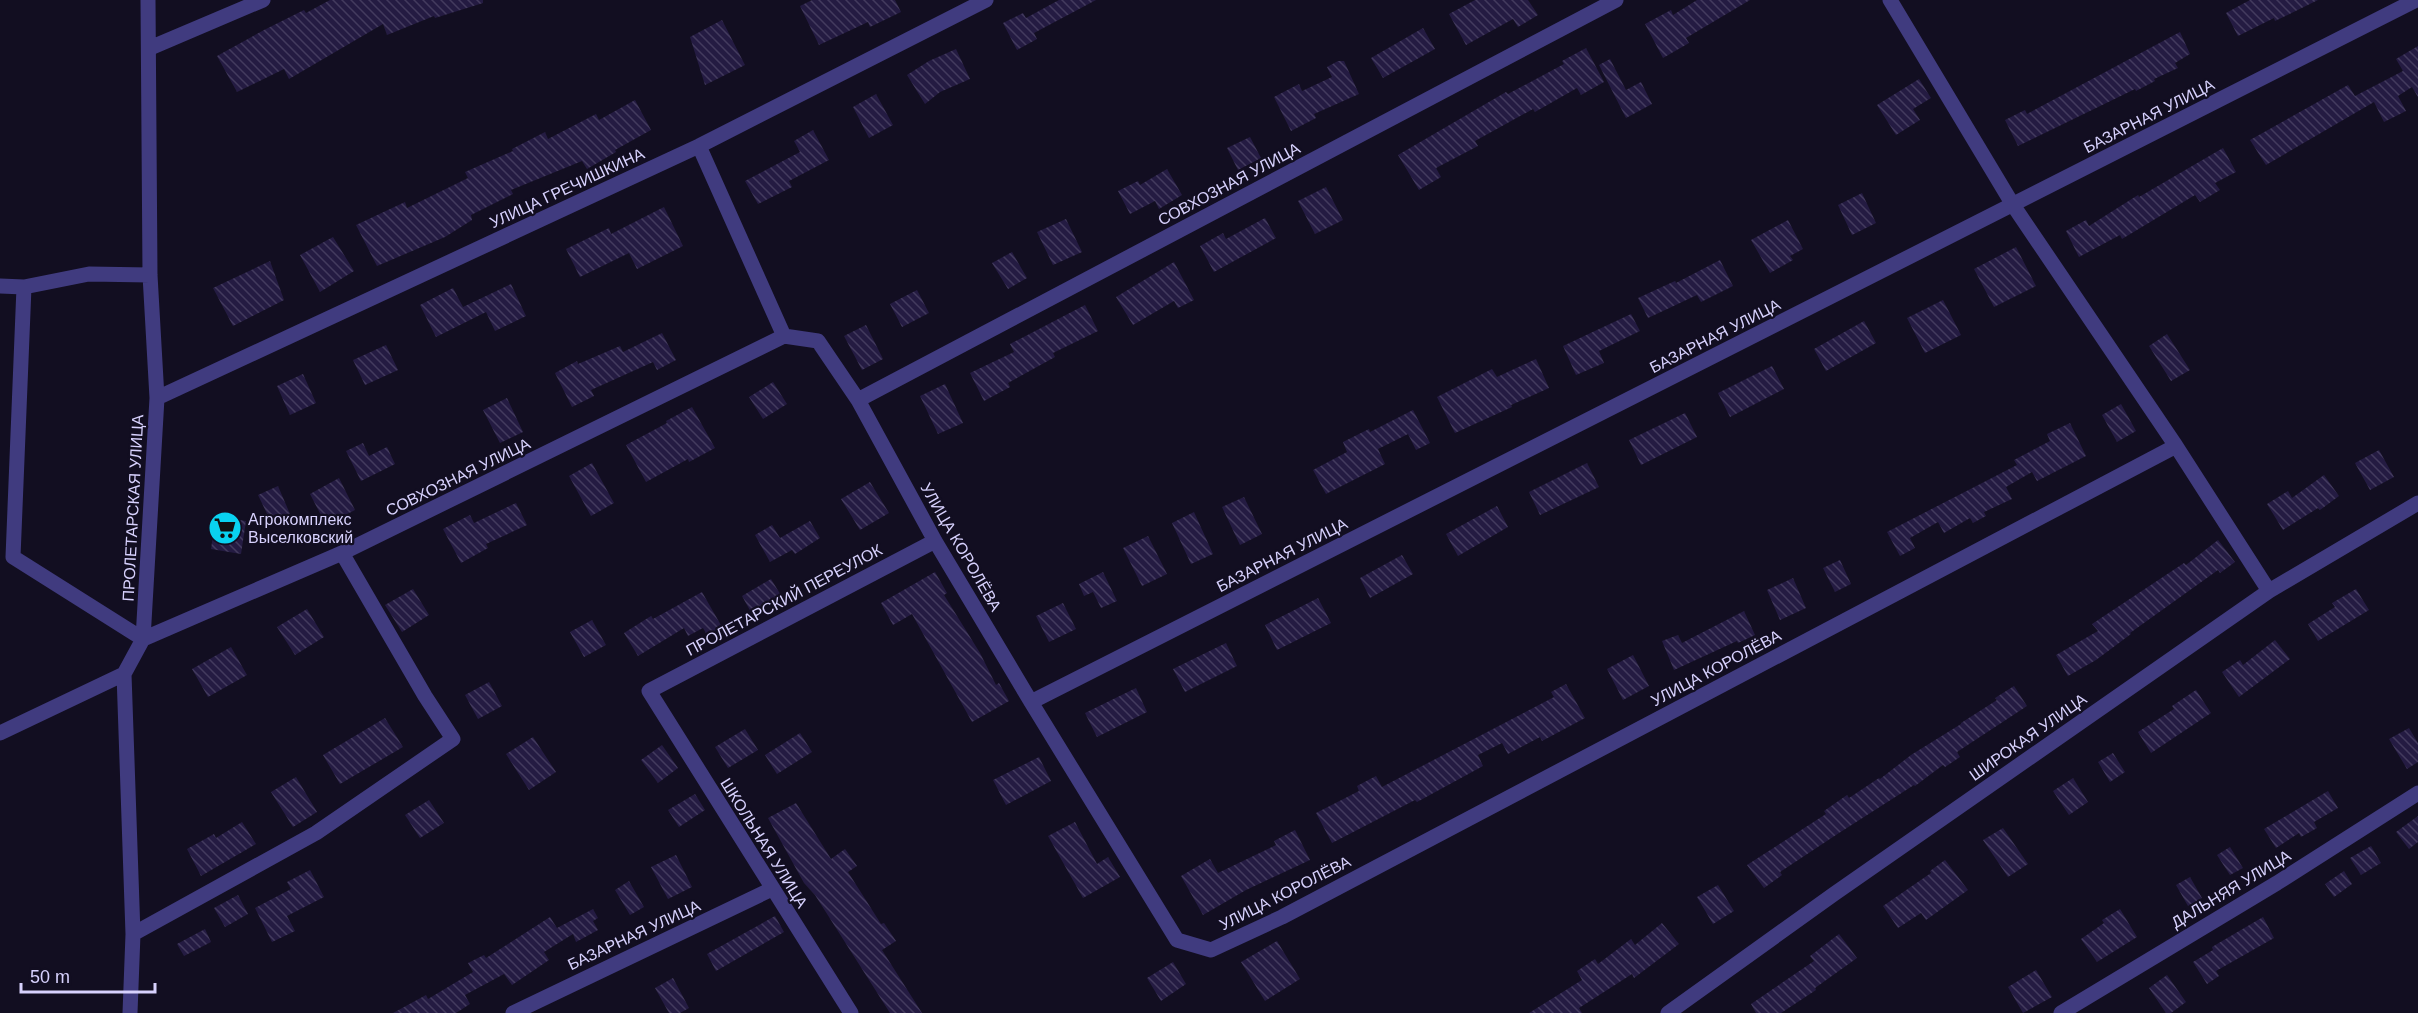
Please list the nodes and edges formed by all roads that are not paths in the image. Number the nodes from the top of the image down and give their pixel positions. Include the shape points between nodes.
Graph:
1 (148, 0) edge
2 (263, 0) edge
3 (986, 0) edge
4 (1616, 0) edge
5 (1890, 0) edge
6 (2416, 0) edge
7 (150, 48) junction
8 (699, 146) junction
9 (2013, 205) junction
10 (150, 275) junction
11 (0, 286) edge
12 (24, 286) junction
13 (784, 336) junction
14 (157, 398) junction
15 (858, 400) junction
16 (2176, 446) junction
17 (2418, 503) edge
18 (935, 541) junction
19 (342, 554) junction
20 (2269, 591) junction
21 (143, 639) junction
22 (124, 674) junction
23 (649, 691) joint
24 (1031, 702) junction
25 (0, 733) edge
26 (2418, 793) edge
27 (772, 889) junction
28 (133, 934) junction
29 (130, 1013) edge
30 (513, 1013) edge
31 (851, 1013) edge
32 (1668, 1013) edge
33 (2061, 1013) edge

1 - 7 street, ПРОЛЕТАРСКАЯ УЛИЦА
2 - 7 street
3 - 8 street, УЛИЦА ГРЕЧИШКИНА
4 - 15 street, СОВХОЗНАЯ УЛИЦА
5 - 9 street
6 - 9 street, БАЗАРНАЯ УЛИЦА
7 - 10 street, ПРОЛЕТАРСКАЯ УЛИЦА
8 - 13 street
8 - 14 street, УЛИЦА ГРЕЧИШКИНА
9 - 16 street
9 - 24 street, БАЗАРНАЯ УЛИЦА
10 - 12 street via 89,274
10 - 14 street, ПРОЛЕТАРСКАЯ УЛИЦА
11 - 12 street
12 - 21 street via 13,557
13 - 15 street, УЛИЦА КОРОЛЁВА via 818,341
13 - 19 street, СОВХОЗНАЯ УЛИЦА
14 - 21 street, ПРОЛЕТАРСКАЯ УЛИЦА
15 - 18 street, УЛИЦА КОРОЛЁВА
16 - 20 street
16 - 24 street, УЛИЦА КОРОЛЁВА via 1211,950 1178,940
17 - 20 street, ШИРОКАЯ УЛИЦА
18 - 23 street, ПРОЛЕТАРСКИЙ ПЕРЕУЛОК
18 - 24 street, УЛИЦА КОРОЛЁВА
19 - 21 street, СОВХОЗНАЯ УЛИЦА
19 - 28 street via 453,739 316,833
20 - 32 street, ШИРОКАЯ УЛИЦА
21 - 22 street, ПРОЛЕТАРСКАЯ УЛИЦА
22 - 25 street
22 - 28 street
23 - 27 street, ШКОЛЬНАЯ УЛИЦА
26 - 33 street, ДАЛЬНЯЯ УЛИЦА
27 - 30 street, БАЗАРНАЯ УЛИЦА
27 - 31 street, ШКОЛЬНАЯ УЛИЦА
28 - 29 street

